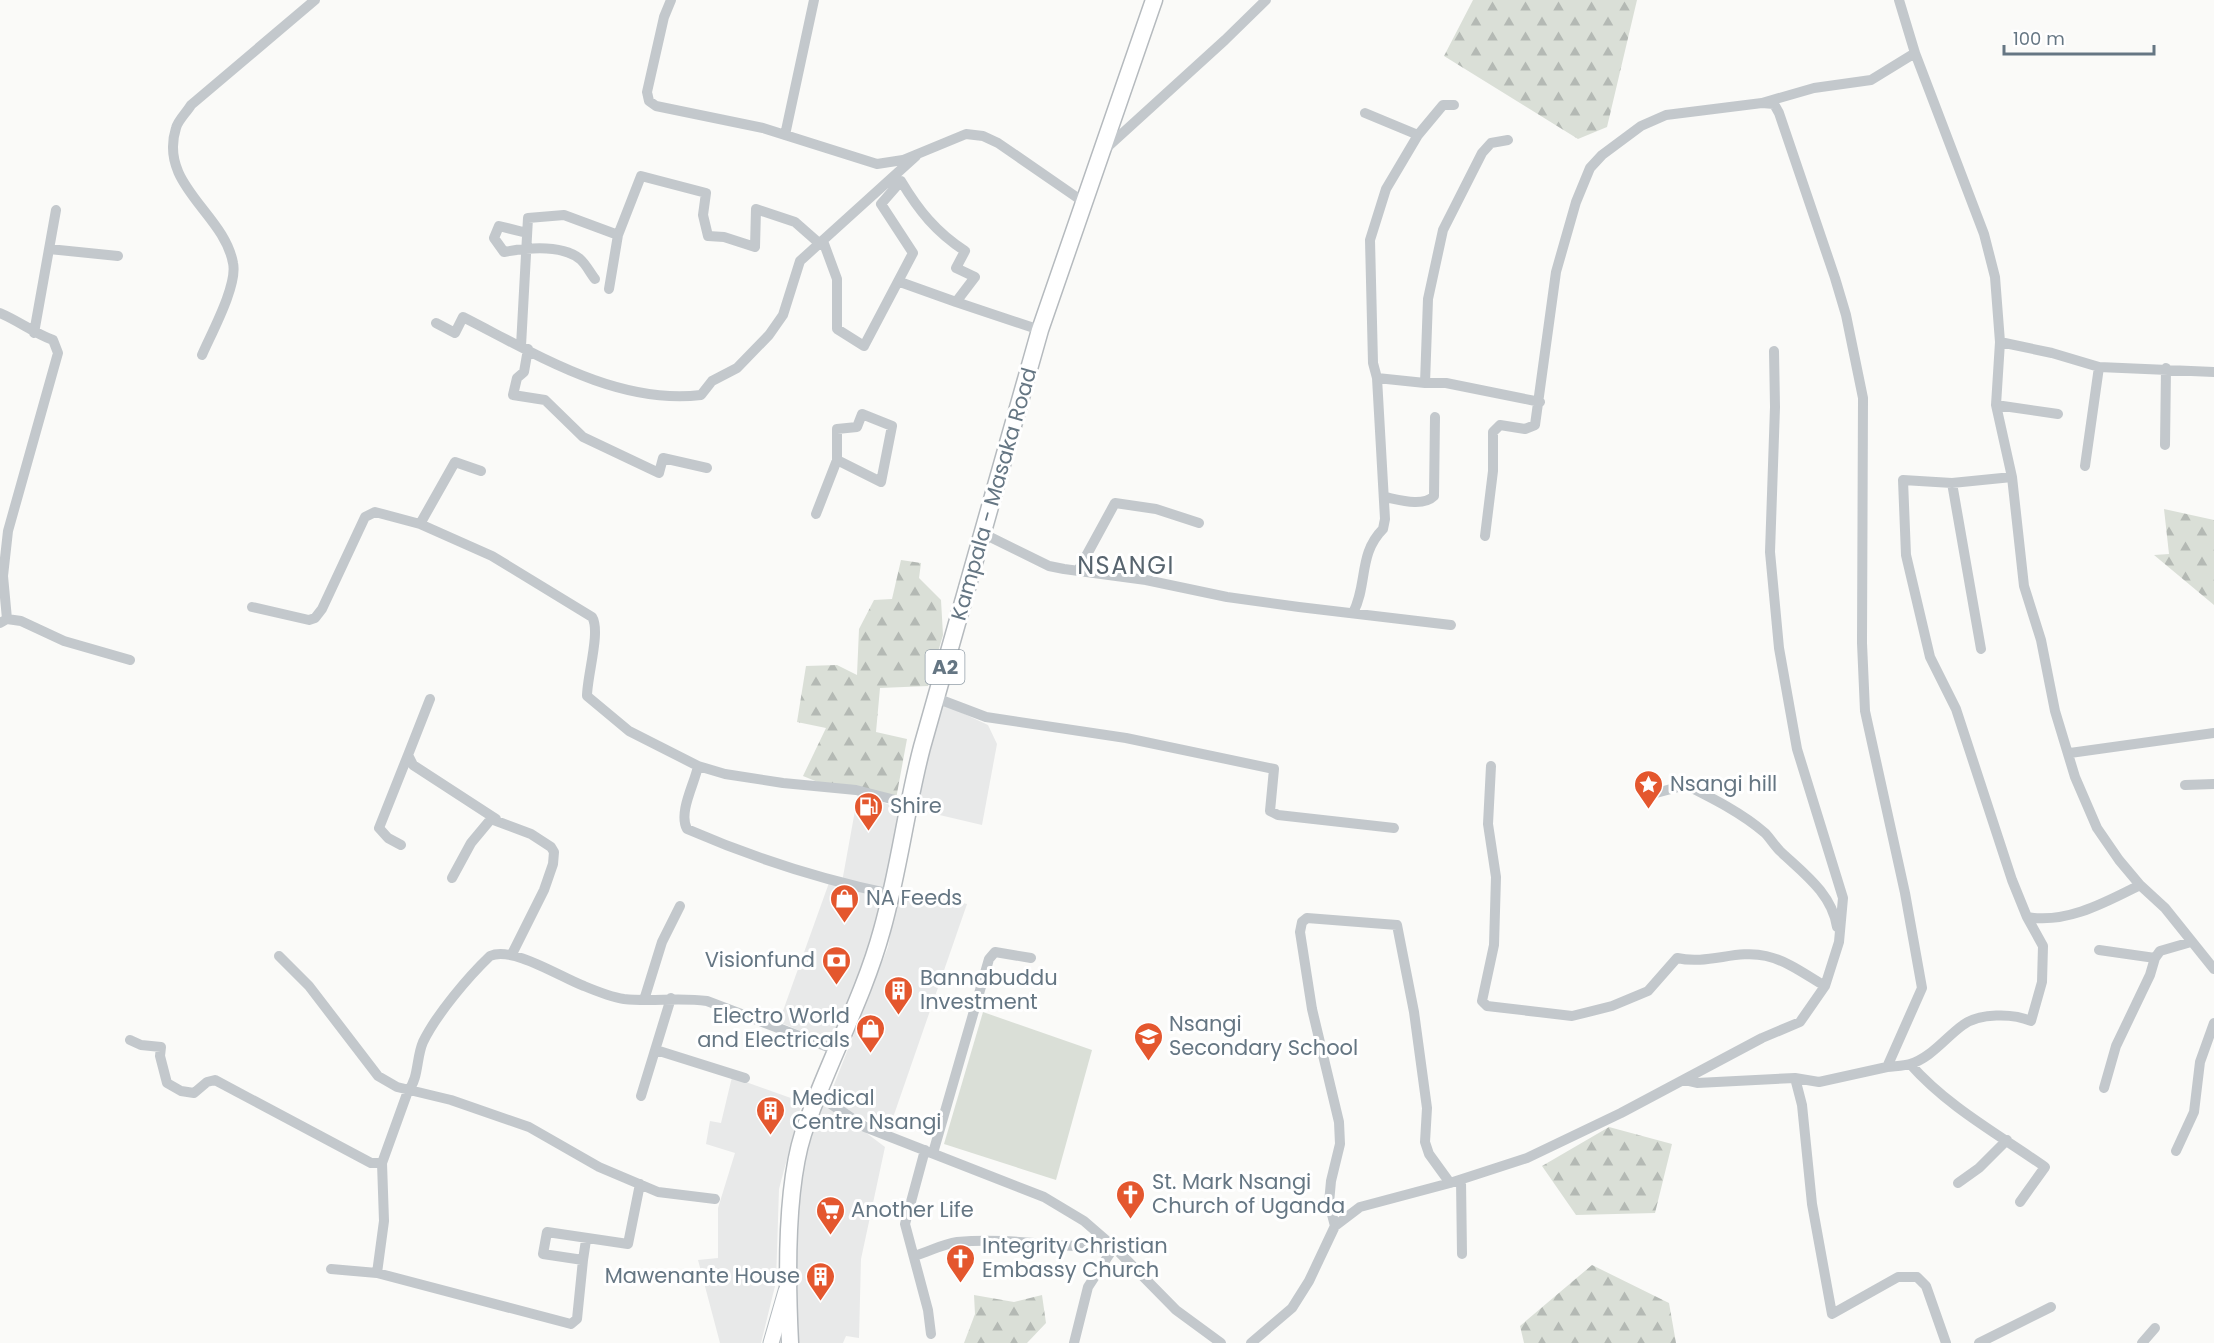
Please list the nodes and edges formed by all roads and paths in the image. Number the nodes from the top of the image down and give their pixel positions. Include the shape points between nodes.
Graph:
1 (315, 0) edge
2 (671, 0) edge
3 (814, 0) edge
4 (1154, 0) edge
5 (1266, 0) edge
6 (1899, 0) edge
7 (1915, 53) junction
8 (1762, 103) junction
9 (1454, 105) dead end
10 (1365, 112) dead end
11 (785, 135) junction
12 (1418, 135) junction
13 (1508, 140) dead end
14 (1103, 151) junction
15 (916, 156) junction
16 (1085, 203) junction
17 (56, 210) dead end
18 (527, 233) junction
19 (618, 235) junction
20 (821, 243) junction
21 (526, 248) junction
22 (50, 249) junction
23 (118, 256) dead end
24 (595, 279) dead end
25 (900, 282) junction
26 (609, 289) dead end
27 (957, 302) junction
28 (0, 313) edge
29 (436, 323) dead end
30 (1040, 330) junction
31 (34, 333) junction
32 (2000, 342) junction
33 (524, 348) junction
34 (1774, 351) dead end
35 (202, 355) dead end
36 (2099, 368) junction
37 (2166, 368) junction
38 (2214, 372) edge
39 (1377, 378) junction
40 (1425, 383) junction
41 (1540, 402) junction
42 (1996, 405) junction
43 (2058, 414) dead end
44 (1435, 417) dead end
45 (2165, 445) dead end
46 (837, 460) junction
47 (2085, 466) dead end
48 (707, 468) dead end
49 (481, 471) dead end
50 (2012, 477) junction
51 (1952, 483) junction
52 (1385, 497) junction
53 (816, 514) dead end
54 (1199, 523) dead end
55 (420, 524) junction
56 (982, 533) junction
57 (1485, 536) dead end
58 (1079, 569) junction
59 (252, 607) dead end
60 (1353, 613) junction
61 (4, 621) edge
62 (1451, 625) dead end
63 (1981, 649) dead end
64 (130, 660) dead end
65 (936, 698) junction
66 (430, 699) dead end
67 (2214, 733) edge
68 (2070, 753) junction
69 (408, 755) junction
70 (698, 766) junction
71 (1491, 766) dead end
72 (2214, 784) edge
73 (2185, 785) dead end
74 (1656, 793) dead end
75 (908, 803) junction
76 (496, 819) junction
77 (1394, 828) dead end
78 (401, 845) dead end
79 (452, 878) dead end
80 (2140, 885) junction
81 (891, 894) junction
82 (680, 906) dead end
83 (2027, 917) junction
84 (1839, 942) junction
85 (2191, 942) junction
86 (2099, 951) dead end
87 (512, 954) junction
88 (279, 956) dead end
89 (1031, 958) dead end
90 (2154, 958) junction
91 (2214, 969) edge
92 (1825, 986) junction
93 (671, 998) junction
94 (644, 1000) junction
95 (2214, 1023) edge
96 (130, 1040) dead end
97 (656, 1050) junction
98 (836, 1050) junction
99 (1910, 1064) junction
100 (1887, 1067) junction
101 (745, 1078) dead end
102 (1795, 1078) junction
103 (1684, 1080) junction
104 (2104, 1088) dead end
105 (408, 1091) junction
106 (640, 1096) dead end
107 (819, 1096) junction
108 (2007, 1140) junction
109 (929, 1151) junction
110 (2176, 1151) dead end
111 (382, 1163) junction
112 (1461, 1180) junction
113 (1450, 1183) junction
114 (1958, 1183) dead end
115 (640, 1184) junction
116 (715, 1199) dead end
117 (2020, 1202) dead end
118 (1335, 1226) junction
119 (586, 1240) junction
120 (1114, 1247) junction
121 (1462, 1254) dead end
122 (914, 1256) junction
123 (583, 1260) junction
124 (331, 1269) dead end
125 (377, 1273) junction
126 (787, 1286) junction
127 (2051, 1307) dead end
128 (2155, 1328) dead end
129 (931, 1334) dead end
130 (771, 1343) edge
131 (790, 1343) edge
132 (1074, 1343) edge
133 (1221, 1343) edge
134 (1251, 1343) edge
135 (1946, 1343) edge
136 (1979, 1343) edge
137 (2142, 1343) edge

1 - 35 street via 191,105 176,126 173,147 177,170 234,264 226,297
2 - 11 street via 647,92 649,101 656,106
3 - 11 street
4 - 14 main road, Kampala - Masaka Road / A2
5 - 14 street
6 - 7 street
7 - 8 street via 1870,80 1814,88
7 - 32 street via 1984,234 1995,277
8 - 41 street via 1666,115 1641,126 1590,168 1556,272
8 - 100 street via 1774,104 1779,113 1824,242 1846,315 1863,398 1864,711 1922,988
9 - 12 street via 1443,105
10 - 12 street
11 - 15 street via 877,164
12 - 39 street via 1386,189 1370,240 1373,363
13 - 40 street via 1491,143 1482,153 1443,230 1428,299
14 - 16 main road, Kampala - Masaka Road / A2
15 - 16 street via 966,134 983,136
15 - 20 street
16 - 30 main road, Kampala - Masaka Road / A2
17 - 22 street
18 - 19 street via 527,213 564,215
18 - 21 street
18 - 21 street via 499,226 494,238 504,252
19 - 20 street via 641,176 706,193 703,215 708,236 755,247 756,209 795,222
19 - 26 street
20 - 25 street via 837,279 837,329 864,346
20 - 33 street via 800,261 783,315 769,335 737,368 712,381 701,395 675,398 637,394
21 - 24 street via 567,253 581,260
21 - 33 street
22 - 23 street
22 - 31 street
25 - 27 street
25 - 27 street via 913,253 881,204 901,181 927,220 942,236 965,250 956,268 975,277
27 - 30 street
28 - 31 street
29 - 33 street via 455,333 463,317
30 - 56 main road, Kampala - Masaka Road / A2
31 - 61 street via 53,340 58,353 8,531
32 - 36 street
32 - 42 street
33 - 48 street via 524,372 517,378 513,395 544,400 583,437 659,473 663,459
34 - 84 street via 1771,579 1788,711 1843,898
36 - 37 street
36 - 47 street
37 - 38 street
37 - 45 street
39 - 40 street
39 - 52 street
40 - 41 street via 1446,383
41 - 57 street via 1531,429 1500,425 1494,429
42 - 43 street
42 - 50 street
44 - 52 street via 1434,496 1430,501 1419,502
46 - 46 street via 837,429 857,427 862,414 892,426 881,482
46 - 53 street
49 - 55 street via 455,462
50 - 51 street
50 - 68 street via 2024,586 2055,711
51 - 63 street
51 - 83 street via 1903,480 1906,555 1930,657 1956,709
52 - 60 street via 1383,529 1372,539
54 - 58 street via 1155,509 1115,503
55 - 59 street via 375,512 365,517 315,618 309,620
55 - 70 street via 492,556 586,611 597,628 587,696 629,731
56 - 58 street via 1049,566
56 - 65 main road, Kampala - Masaka Road / A2
58 - 60 street via 1227,597
60 - 62 street
61 - 64 street via 29,623 64,641
65 - 75 main road, Kampala - Masaka Road / A2
65 - 77 street via 986,717 1126,738 1274,769 1270,811 1278,815
66 - 69 street
67 - 68 street
68 - 80 street via 2075,777 2097,828
69 - 76 street via 413,765
69 - 78 street via 379,828
70 - 75 street via 783,783 856,790
70 - 81 street via 684,823 687,829 811,877
71 - 92 street via 1488,824 1496,877 1494,945 1482,1001 1488,1006 1572,1016 1612,1006 1648,991 1677,958 1694,962 1764,955 1788,963
72 - 73 street
74 - 84 street via 1686,785 1766,834 1807,874 1825,898 1836,919
75 - 81 main road, Kampala - Masaka Road / A2
76 - 79 street via 487,822 471,843
76 - 87 street via 531,834 554,852 544,890
80 - 83 street via 2084,911
80 - 85 street via 2165,908
81 - 98 main road, Kampala - Masaka Road / A2 via 882,932
82 - 94 street via 662,942
83 - 99 street via 2043,946 2042,982 2031,1021 1995,1016 1965,1023
84 - 92 street
85 - 90 street via 2160,951
85 - 91 street
86 - 90 street
87 - 94 street via 584,986 621,998
87 - 105 street via 498,952 490,956 444,1011 423,1042 413,1085
88 - 105 street via 309,986 378,1076
89 - 109 street via 995,952 989,959
90 - 104 street via 2150,975 2116,1046
92 - 103 street via 1800,1022
93 - 94 street
93 - 97 street
93 - 98 street via 707,1001
95 - 110 street via 2200,1062 2194,1112
96 - 111 street via 161,1047 167,1083 181,1091 194,1093 215,1080 371,1163
97 - 101 street
97 - 106 street
98 - 107 main road, Kampala - Masaka Road / A2
99 - 100 street
99 - 108 street via 1962,1112
100 - 102 street via 1819,1082
102 - 103 street via 1697,1083
102 - 135 street via 1832,1314 1899,1277 1917,1277 1926,1286
103 - 112 street via 1527,1158
105 - 111 street
105 - 115 street via 451,1100 529,1128 598,1167
107 - 109 street via 865,1127
107 - 126 main road, Kampala - Masaka Road / A2 via 803,1135 795,1171
108 - 114 street
108 - 117 street via 2045,1167
109 - 120 street via 1044,1197 1084,1221
109 - 122 street via 905,1224
111 - 125 street via 384,1221
112 - 113 street
112 - 121 street
113 - 118 street via 1360,1207
113 - 118 street via 1425,1142 1427,1108 1397,924 1307,918 1302,921 1300,932 1312,1009 1339,1122 1340,1144 1329,1203
115 - 116 street via 658,1192
115 - 119 street via 628,1244
118 - 134 street via 1300,1296
119 - 123 street
119 - 123 street via 547,1232 543,1254
120 - 122 street via 1086,1248 1036,1241 959,1242
120 - 132 street via 1088,1287
120 - 133 street via 1176,1310
122 - 129 street
123 - 125 street via 577,1319 571,1324
124 - 125 street
126 - 130 main road
126 - 131 main road, Kampala - Masaka Road / A2
127 - 136 street
128 - 137 street

